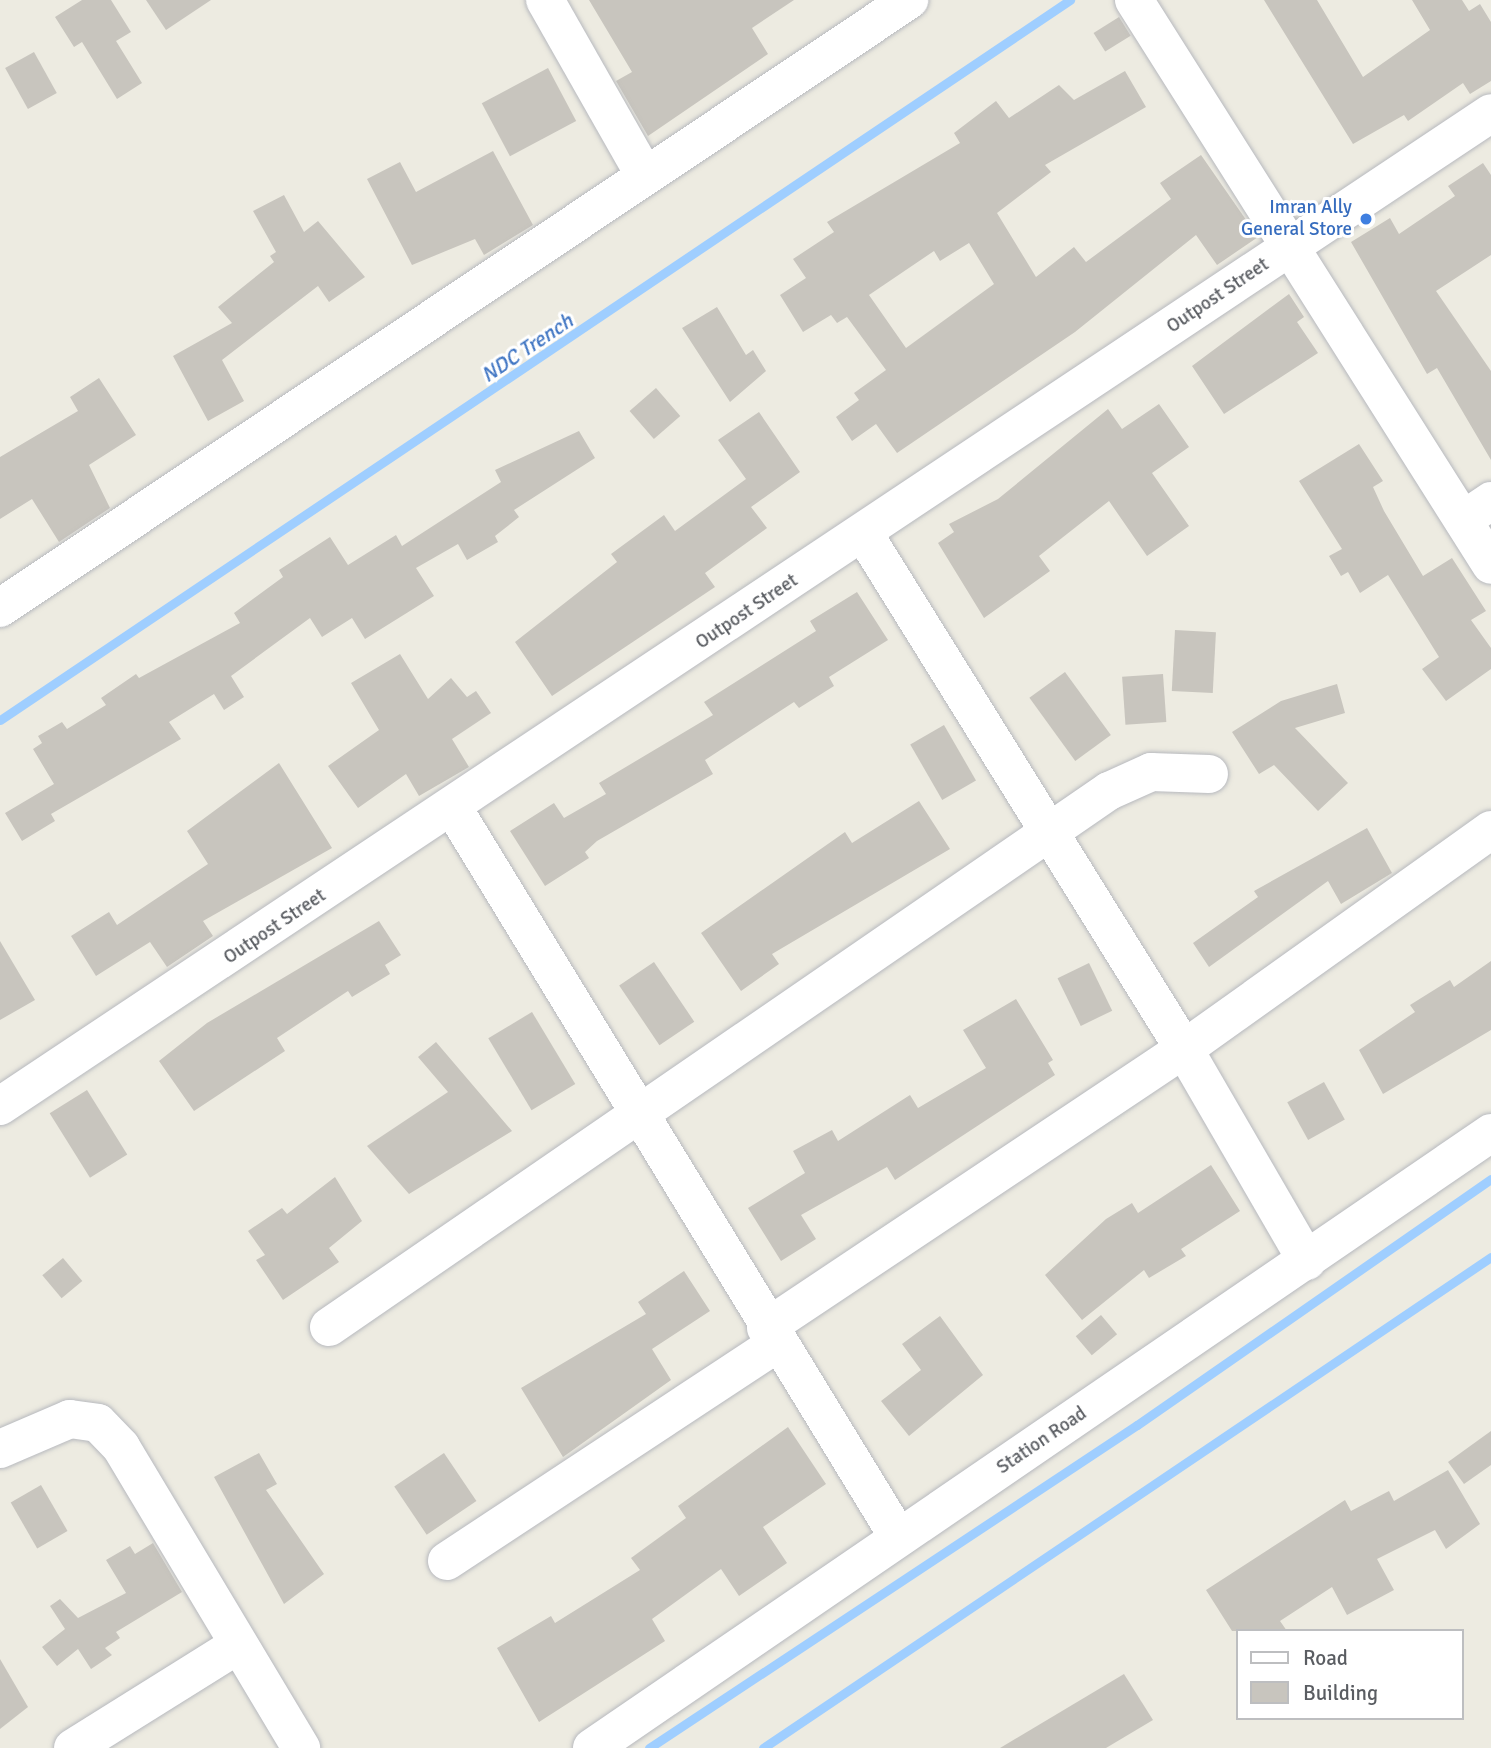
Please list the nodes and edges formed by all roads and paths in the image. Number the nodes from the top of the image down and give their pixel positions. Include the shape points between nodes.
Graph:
1 (545, 0) edge
2 (909, 0) edge
3 (1133, 0) edge
4 (1491, 113) edge
5 (644, 174) junction
6 (1290, 248) junction
7 (1477, 511) edge
8 (864, 534) junction
9 (1491, 565) edge
10 (0, 608) edge
11 (1209, 774) dead end
12 (453, 808) junction
13 (1491, 830) edge
14 (1052, 832) junction
15 (1184, 1049) junction
16 (0, 1106) edge
17 (638, 1110) junction
18 (1491, 1133) edge
19 (1307, 1261) junction
20 (330, 1327) dead end
21 (771, 1336) junction
22 (0, 1449) edge
23 (899, 1538) junction
24 (447, 1561) dead end
25 (236, 1646) junction
26 (73, 1748) edge
27 (301, 1748) edge
28 (592, 1748) edge

1 - 5 street
2 - 5 street
3 - 6 street
4 - 6 street, Outpost Street
5 - 10 street
6 - 7 street
6 - 8 street, Outpost Street
7 - 9 street
8 - 12 street, Outpost Street
8 - 14 street
11 - 14 street via 1151,772
12 - 16 street, Outpost Street
12 - 17 street
13 - 15 street
14 - 15 street
14 - 17 street
15 - 19 street
15 - 21 street
17 - 20 street
17 - 21 street
18 - 19 street, Station Road
19 - 23 street, Station Road
21 - 23 street
21 - 24 street
22 - 25 street via 71,1419 98,1423 121,1447
23 - 28 street, Station Road
25 - 26 street
25 - 27 street

